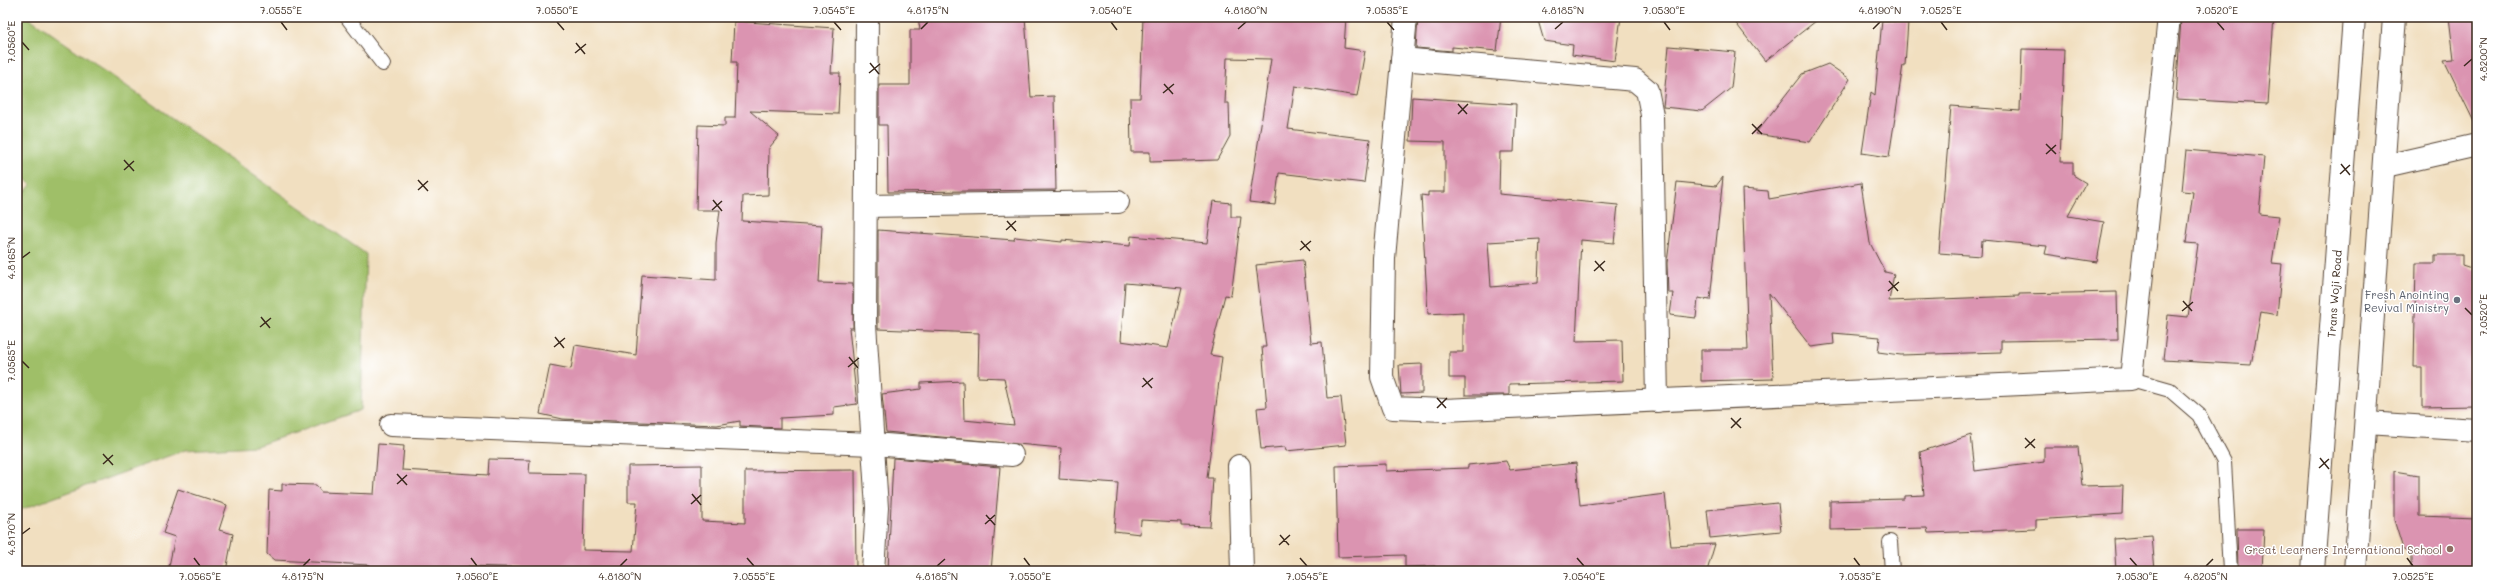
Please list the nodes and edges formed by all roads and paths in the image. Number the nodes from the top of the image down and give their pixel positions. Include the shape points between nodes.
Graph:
1 (347, 17) edge
2 (867, 17) edge
3 (1406, 17) edge
4 (2169, 17) edge
5 (2354, 17) edge
6 (2394, 17) edge
7 (1402, 59) junction
8 (383, 64) dead end
9 (2477, 145) edge
10 (2385, 166) junction
11 (1118, 202) dead end
12 (866, 206) junction
13 (2131, 380) junction
14 (1657, 401) junction
15 (2366, 423) junction
16 (391, 425) dead end
17 (2477, 430) edge
18 (873, 444) junction
19 (1012, 455) dead end
20 (1239, 466) dead end
21 (1890, 542) dead end
22 (873, 571) edge
23 (1242, 571) edge
24 (1892, 571) edge
25 (2230, 571) edge
26 (2313, 571) edge
27 (2355, 571) edge

1 - 8 lane
2 - 12 street
3 - 7 street
4 - 13 street
5 - 26 street, Trans Woji Road
6 - 10 street
7 - 14 street via 1635,80 1647,90 1652,114
7 - 14 street via 1384,266 1382,377 1393,408 1444,410
9 - 10 street
10 - 15 street
11 - 12 street
12 - 18 street via 865,324
13 - 14 street
13 - 25 lane via 2170,390 2199,415 2224,462
15 - 17 street
15 - 27 street
16 - 18 street
18 - 19 street
18 - 22 street via 877,508
20 - 23 street
21 - 24 lane

